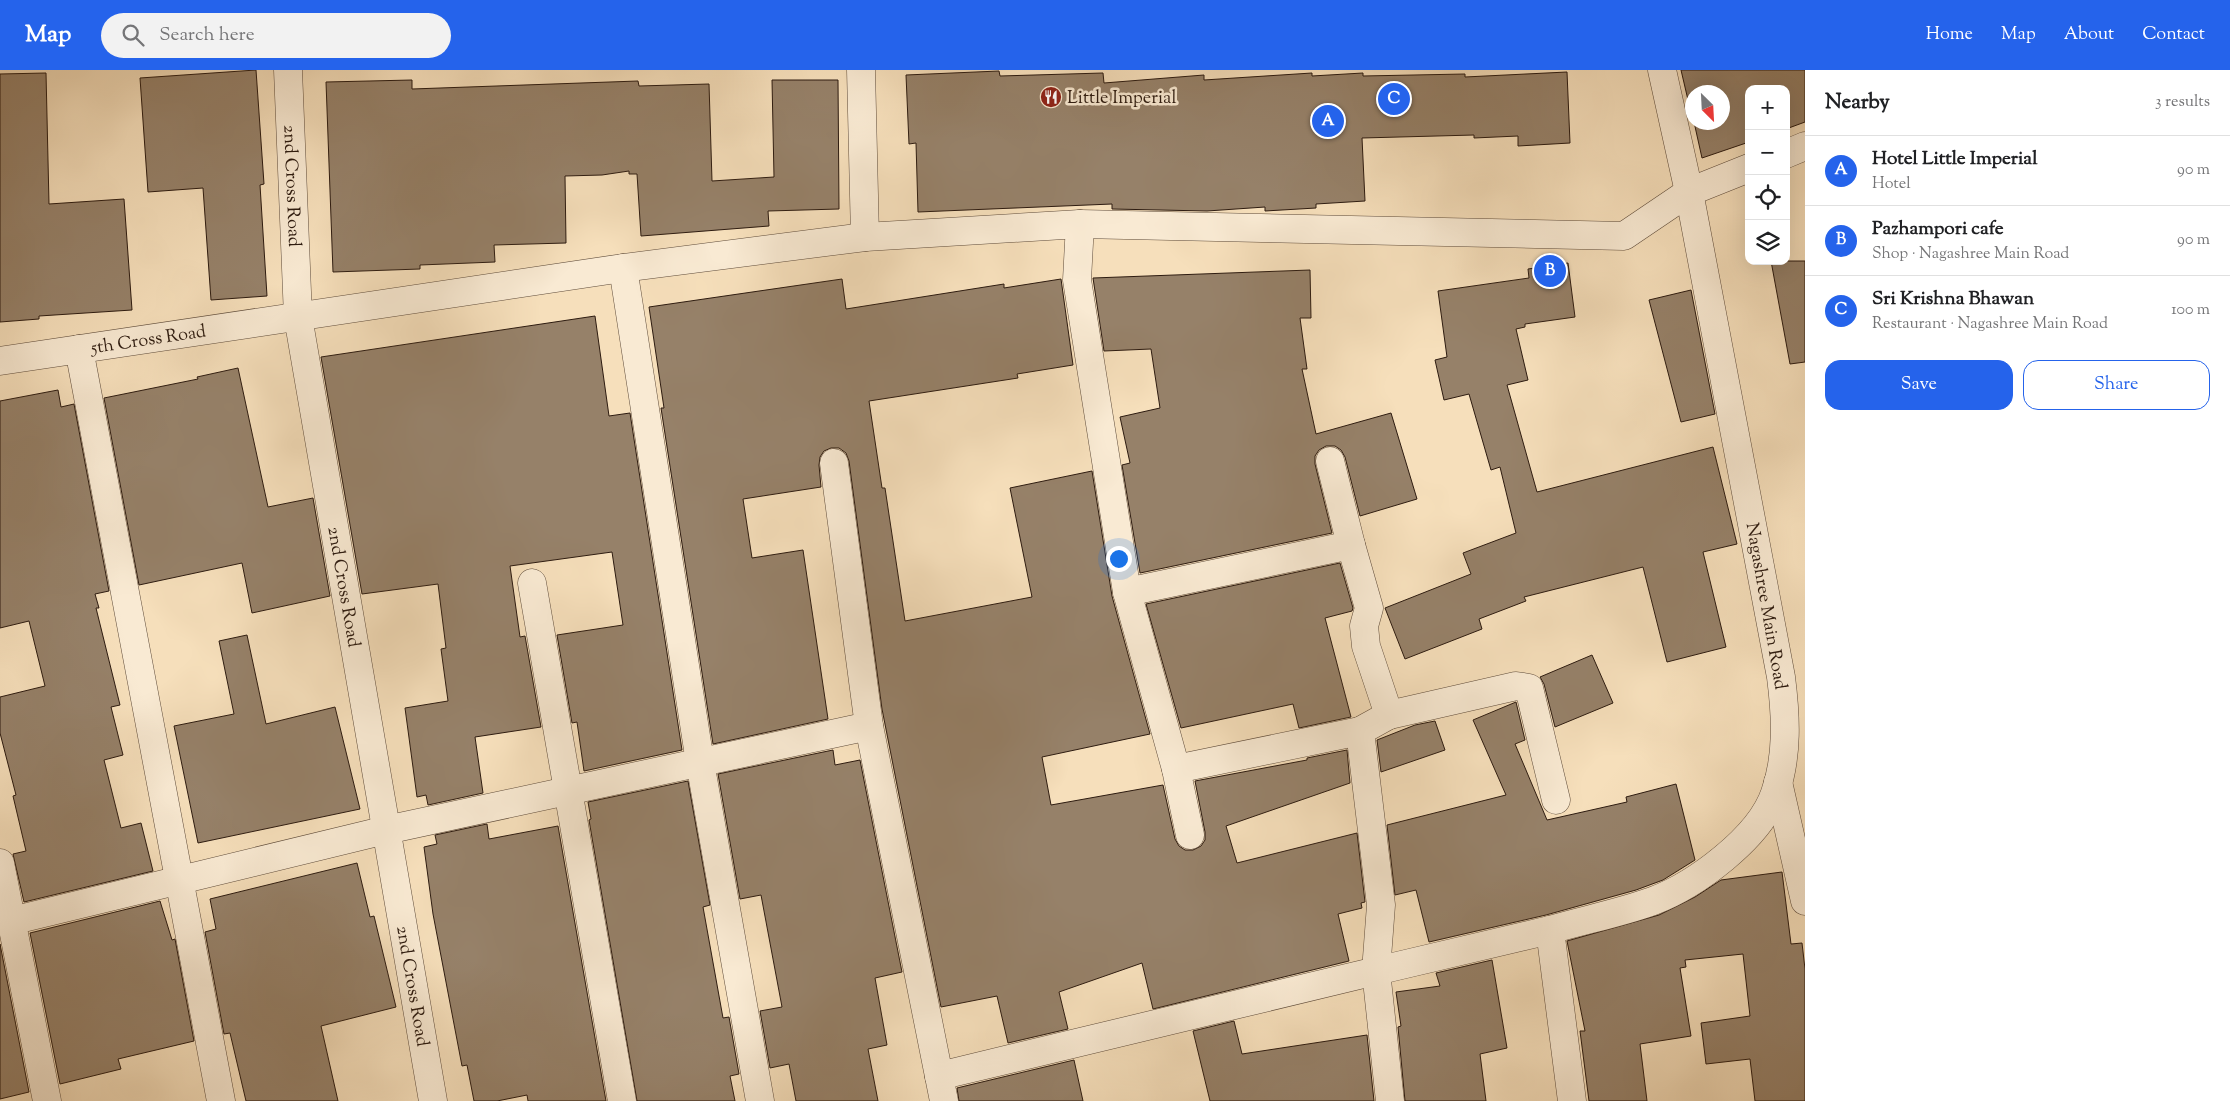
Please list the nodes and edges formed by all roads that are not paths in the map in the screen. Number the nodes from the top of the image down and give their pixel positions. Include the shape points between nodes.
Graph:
1 (288, 70) edge
2 (861, 70) edge
3 (1662, 70) edge
4 (1805, 146) edge
5 (1790, 152) edge
6 (1745, 170) edge
7 (1690, 192) junction
8 (1080, 224) junction
9 (865, 237) junction
10 (623, 268) junction
11 (298, 317) junction
12 (79, 350) junction
13 (0, 362) edge
14 (1330, 461) dead end
15 (834, 463) dead end
16 (1351, 545) junction
17 (532, 583) dead end
18 (1128, 592) junction
19 (1389, 715) junction
20 (869, 726) junction
21 (1360, 731) junction
22 (700, 762) junction
23 (1176, 769) junction
24 (1778, 782) junction
25 (570, 790) junction
26 (1556, 800) dead end
27 (386, 830) junction
28 (1190, 835) dead end
29 (0, 863) edge
30 (179, 880) junction
31 (1805, 901) edge
32 (11, 921) junction
33 (1550, 930) junction
34 (1376, 972) junction
35 (942, 1088) edge
36 (47, 1101) edge
37 (221, 1101) edge
38 (433, 1101) edge
39 (622, 1101) edge
40 (760, 1101) edge
41 (1390, 1101) edge
42 (1572, 1101) edge

1 - 11 street, 2nd Cross Road
2 - 9 street
3 - 7 street, Nagashree Main Road
4 - 5 street
6 - 7 street, 5th Cross Road
7 - 8 street, 5th Cross Road via 1624,236
7 - 24 street, Nagashree Main Road via 1781,677 1785,739
8 - 9 street, 5th Cross Road
8 - 18 street via 1077,280
9 - 10 street, 5th Cross Road
10 - 11 street, 5th Cross Road
10 - 22 street
11 - 12 street, 5th Cross Road
11 - 27 street, 2nd Cross Road
12 - 13 street, 5th Cross Road
12 - 30 street
14 - 16 street
15 - 20 street
16 - 18 street
16 - 19 street via 1369,608 1364,626 1366,646
17 - 25 street
18 - 23 street
19 - 21 street
19 - 26 street via 1516,686 1529,688
20 - 22 street
20 - 35 street
21 - 23 street
21 - 34 street via 1381,905
22 - 25 street
22 - 40 street
23 - 28 street
24 - 31 street
24 - 33 street, Nagashree Main Road via 1775,795 1757,823 1736,848 1704,874 1652,901
25 - 27 street
25 - 39 street
27 - 30 street
27 - 38 street, 2nd Cross Road
29 - 32 street
30 - 32 street
30 - 37 street
32 - 36 street
33 - 34 street, Nagashree Main Road
33 - 42 street
34 - 35 street, Nagashree Main Road
34 - 41 street

